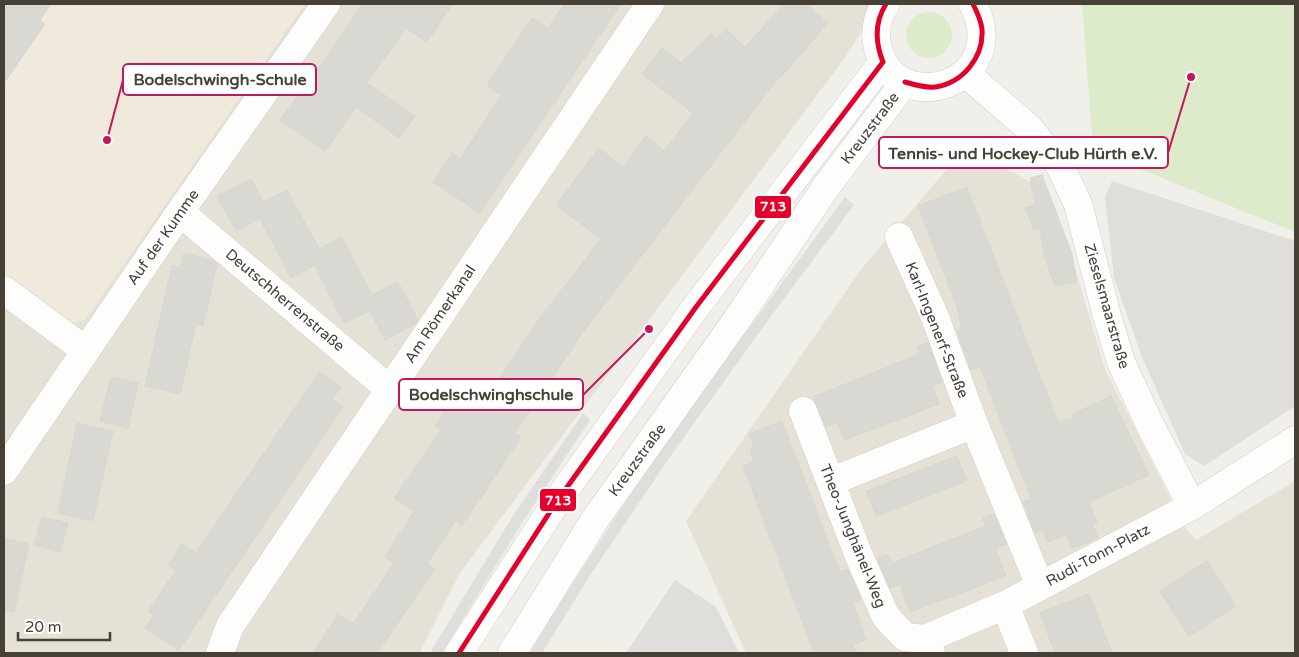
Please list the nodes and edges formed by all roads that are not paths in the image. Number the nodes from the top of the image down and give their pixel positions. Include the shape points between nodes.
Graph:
1 (326, 4) edge
2 (650, 4) edge
3 (973, 4) edge
4 (882, 5) edge
5 (883, 62) junction
6 (965, 73) junction
7 (905, 82) junction
8 (180, 212) junction
9 (899, 237) dead end
10 (4, 290) edge
11 (85, 350) junction
12 (389, 389) junction
13 (803, 411) dead end
14 (974, 424) junction
15 (1295, 440) edge
16 (4, 472) edge
17 (832, 481) junction
18 (1192, 506) junction
19 (1040, 586) junction
20 (1005, 605) junction
21 (928, 646) edge
22 (220, 653) edge
23 (459, 653) edge
24 (512, 653) edge
25 (1024, 653) edge

1 - 8 street, Auf der Kumme
2 - 12 street, Am Römerkanal
3 - 6 street via 980,18 981,44 976,59
4 - 5 street via 876,41
5 - 7 street, Kreuzstraße
5 - 23 street, Kreuzstraße via 696,307 555,504
6 - 7 street via 953,82 937,87
6 - 18 street, Zieselsmaarstraße via 1029,128 1060,166 1078,204 1121,362
7 - 24 street, Kreuzstraße via 826,187 736,321 596,518
8 - 11 street, Auf der Kumme
8 - 12 street, Deutschherrenstraße
9 - 14 street, Karl-Ingenerf-Straße via 935,317
10 - 11 street
11 - 16 street, Auf der Kumme
12 - 22 street, Am Römerkanal via 230,626
13 - 17 street, Theo-Junghänel-Weg
14 - 17 street
14 - 19 street, Karl-Ingenerf-Straße
15 - 18 street
17 - 21 street, Theo-Junghänel-Weg via 859,556 886,617 905,637
18 - 19 street, Rudi-Tonn-Platz
19 - 20 street, Rudi-Tonn-Platz
20 - 21 street, Rudi-Tonn-Platz
20 - 25 street

